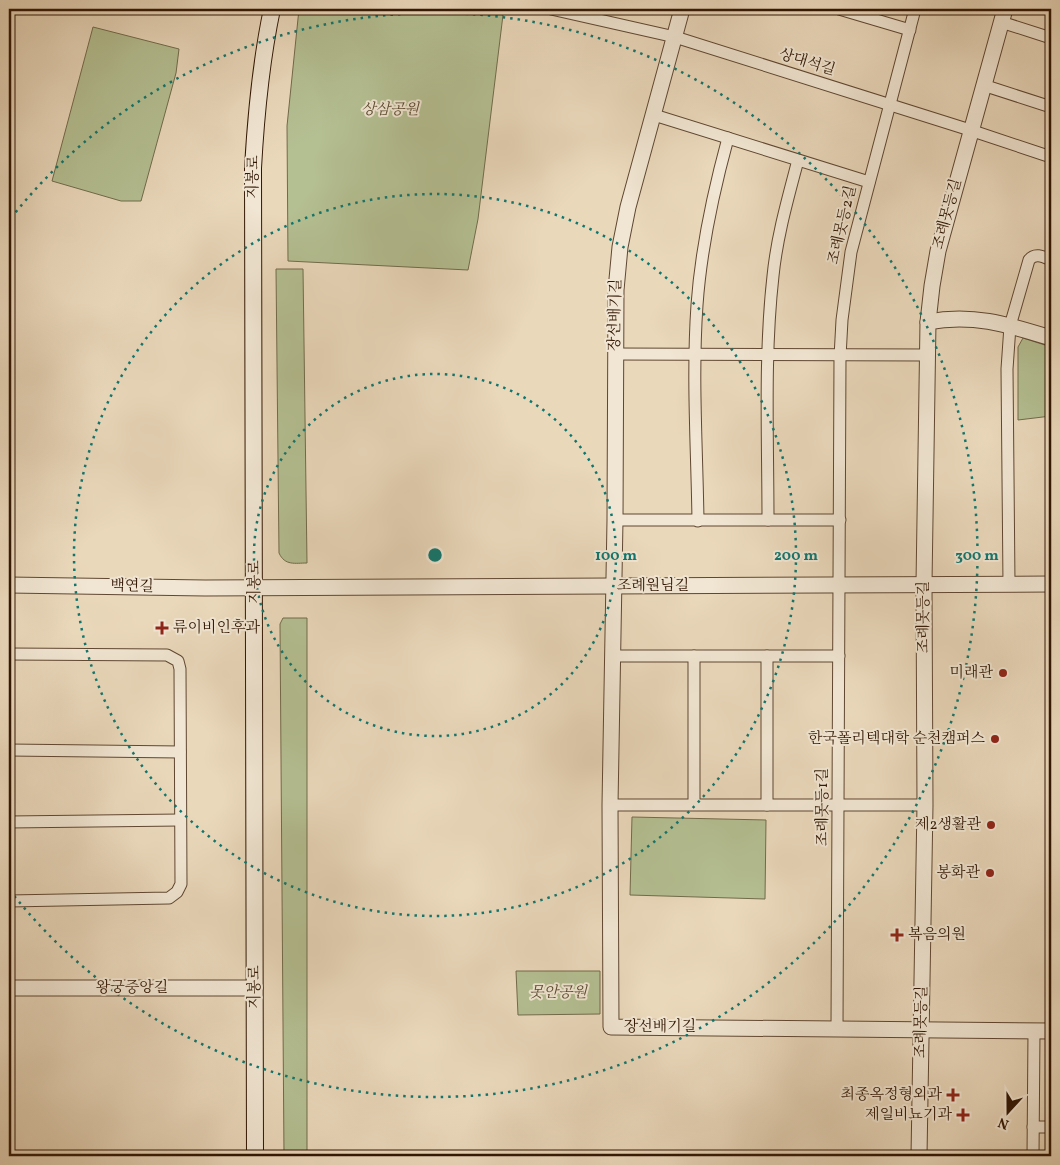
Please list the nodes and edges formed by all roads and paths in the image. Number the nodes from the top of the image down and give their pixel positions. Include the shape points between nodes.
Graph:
1 (272, 9) edge
2 (551, 9) edge
3 (682, 9) edge
4 (839, 9) edge
5 (915, 9) edge
6 (1003, 15) edge
7 (910, 30) junction
8 (675, 37) junction
9 (1051, 38) edge
10 (983, 85) junction
11 (889, 104) junction
12 (1051, 107) edge
13 (654, 114) junction
14 (970, 130) junction
15 (728, 138) junction
16 (1051, 157) edge
17 (798, 160) junction
18 (869, 182) junction
19 (1051, 260) edge
20 (928, 322) junction
21 (1010, 326) junction
22 (1051, 338) edge
23 (615, 354) junction
24 (695, 354) junction
25 (768, 355) junction
26 (840, 355) junction
27 (926, 355) junction
28 (615, 520) junction
29 (768, 520) junction
30 (840, 520) junction
31 (698, 521) junction
32 (924, 584) junction
33 (1009, 584) junction
34 (1051, 584) edge
35 (9, 585) edge
36 (839, 585) junction
37 (614, 586) junction
38 (255, 588) junction
39 (9, 654) edge
40 (613, 656) junction
41 (694, 656) junction
42 (767, 656) junction
43 (839, 656) junction
44 (9, 750) edge
45 (180, 752) junction
46 (694, 804) junction
47 (610, 805) junction
48 (767, 805) junction
49 (925, 805) junction
50 (838, 806) junction
51 (180, 820) junction
52 (9, 822) edge
53 (9, 900) edge
54 (9, 988) edge
55 (255, 988) junction
56 (837, 1029) junction
57 (922, 1030) junction
58 (1034, 1031) junction
59 (1051, 1031) edge
60 (1033, 1127) junction
61 (1051, 1127) edge
62 (255, 1156) edge
63 (919, 1156) edge
64 (1033, 1156) edge

1 - 38 main road, 지봉로 via 259,90 253,168
2 - 8 street, 상대석길
3 - 8 street, 장선배기길
4 - 7 street
5 - 7 street, 조례못등2길
6 - 9 street, 조례못등길
6 - 10 street, 조례못등길
7 - 11 street, 조례못등2길
8 - 11 street, 상대석길
8 - 13 street, 장선배기길
10 - 12 street
10 - 14 street, 조례못등길
11 - 14 street, 상대석길
11 - 18 street, 조례못등2길
13 - 15 street
13 - 23 street, 장선배기길 via 620,246
14 - 16 street, 상대석길
14 - 20 street, 조례못등길 via 938,251
15 - 17 street
15 - 24 street via 713,192 704,244
17 - 18 street
17 - 25 street via 783,216 773,274
18 - 26 street, 조례못등2길 via 850,252
19 - 21 street via 1039,256 1029,260
20 - 21 street via 949,318
20 - 27 street, 조례못등길
21 - 22 street
21 - 33 street via 1007,369
23 - 24 street
23 - 28 street, 장선배기길
24 - 25 street
24 - 31 street
25 - 26 street
25 - 29 street
26 - 27 street
26 - 30 street, 조례못등2길
27 - 32 street, 조례못등길
28 - 31 street
28 - 37 street, 장선배기길
29 - 30 street
29 - 31 street
30 - 36 street, 조례못등2길
32 - 33 street, 조례원님길
32 - 36 street, 조례원님길
32 - 49 street, 조례못등길
33 - 34 street, 조례원님길
35 - 38 street, 백연길
36 - 37 street, 조례원님길
36 - 43 street, 조례못등1길
37 - 38 street, 조례원님길
37 - 40 street, 장선배기길
38 - 55 main road, 지봉로
39 - 45 street via 171,656 178,661 180,669
40 - 41 street
40 - 47 street, 장선배기길
41 - 42 street
41 - 46 street
42 - 43 street
42 - 48 street
43 - 50 street, 조례못등1길
44 - 45 street
45 - 51 street
46 - 47 street
46 - 48 street
47 - 56 street, 장선배기길 via 611,1027
48 - 50 street
49 - 50 street
49 - 57 street, 조례못등길
50 - 56 street, 조례못등1길
51 - 52 street
51 - 53 street via 181,884 171,897
54 - 55 street, 왕궁중앙길
55 - 62 main road, 지봉로
56 - 57 street, 장선배기길
57 - 58 street, 장선배기길
57 - 63 street, 조례못등길
58 - 59 street, 장선배기길
58 - 60 street
60 - 61 street
60 - 64 street

